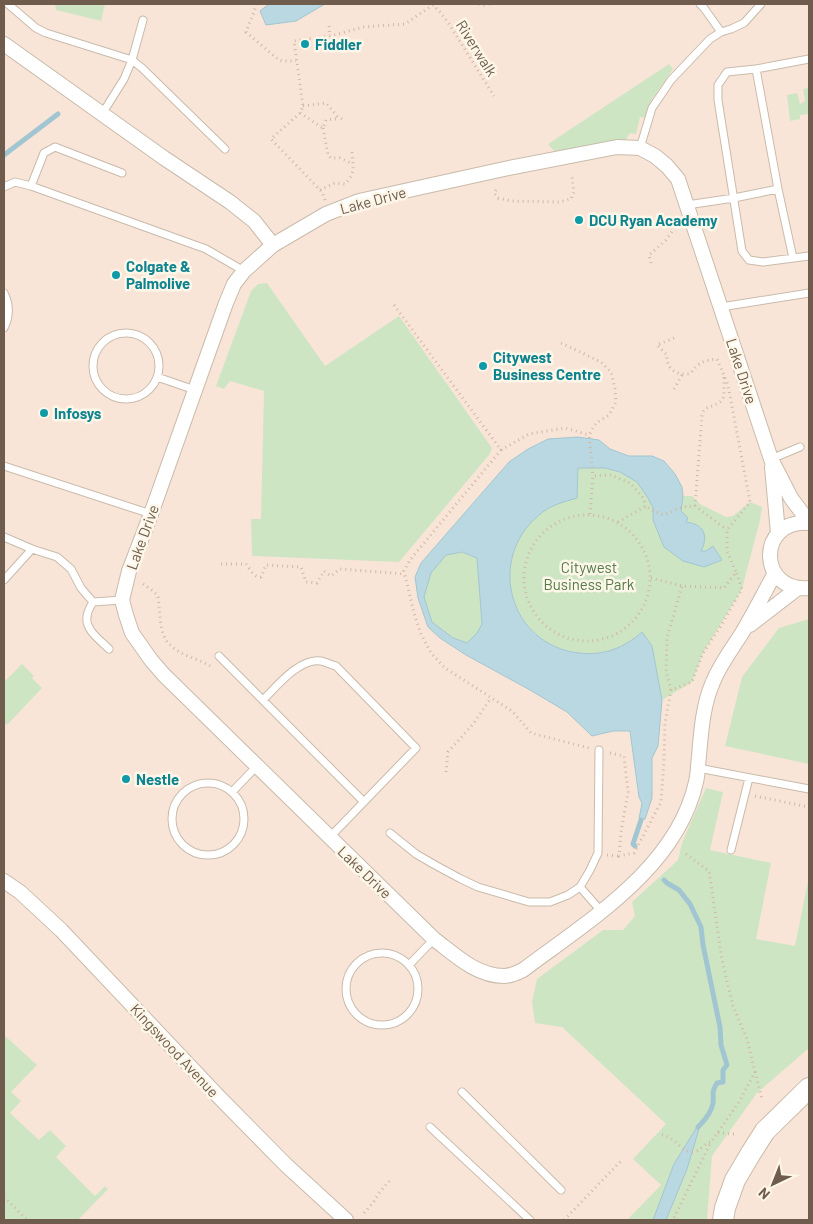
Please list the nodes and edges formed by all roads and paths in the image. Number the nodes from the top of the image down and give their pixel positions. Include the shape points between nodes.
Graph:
1 (8, 4) edge
2 (257, 4) edge
3 (479, 4) edge
4 (489, 4) edge
5 (700, 4) edge
6 (761, 4) edge
7 (427, 6) edge
8 (143, 20) dead end
9 (329, 26) dead end
10 (721, 32) junction
11 (330, 36) junction
12 (4, 44) edge
13 (809, 59) edge
14 (132, 60) junction
15 (296, 60) junction
16 (756, 68) junction
17 (494, 96) dead end
18 (303, 106) junction
19 (300, 113) junction
20 (102, 114) junction
21 (337, 116) junction
22 (344, 120) dead end
23 (323, 128) junction
24 (640, 148) junction
25 (225, 149) dead end
26 (352, 152) dead end
27 (353, 164) junction
28 (122, 173) dead end
29 (572, 177) dead end
30 (31, 186) junction
31 (4, 187) edge
32 (778, 189) junction
33 (320, 190) junction
34 (496, 190) dead end
35 (734, 198) junction
36 (687, 205) junction
37 (330, 212) junction
38 (674, 230) dead end
39 (273, 245) junction
40 (809, 256) edge
41 (793, 258) junction
42 (651, 262) dead end
43 (244, 271) junction
44 (4, 293) edge
45 (809, 293) edge
46 (394, 305) dead end
47 (721, 308) junction
48 (4, 328) edge
49 (674, 338) dead end
50 (561, 343) dead end
51 (724, 374) junction
52 (682, 375) junction
53 (157, 377) junction
54 (674, 389) dead end
55 (195, 390) junction
56 (589, 437) junction
57 (800, 447) dead end
58 (501, 450) junction
59 (771, 459) junction
60 (4, 466) edge
61 (593, 476) junction
62 (646, 506) junction
63 (695, 506) junction
64 (151, 514) junction
65 (590, 514) junction
66 (618, 522) junction
67 (809, 522) edge
68 (727, 530) junction
69 (778, 533) junction
70 (4, 537) edge
71 (32, 549) junction
72 (221, 564) dead end
73 (736, 572) junction
74 (774, 573) junction
75 (405, 574) junction
76 (651, 578) junction
77 (4, 580) edge
78 (143, 584) dead end
79 (682, 586) junction
80 (804, 588) edge
81 (122, 600) junction
82 (92, 602) junction
83 (742, 632) junction
84 (109, 649) dead end
85 (219, 656) dead end
86 (232, 669) junction
87 (671, 690) junction
88 (491, 698) junction
89 (263, 700) junction
90 (600, 750) junction
91 (258, 766) junction
92 (698, 768) junction
93 (446, 772) dead end
94 (749, 778) junction
95 (809, 789) edge
96 (232, 792) junction
97 (745, 793) junction
98 (364, 802) junction
99 (809, 807) edge
100 (390, 833) dead end
101 (330, 837) junction
102 (731, 850) dead end
103 (686, 854) dead end
104 (4, 881) edge
105 (580, 887) junction
106 (601, 911) junction
107 (434, 939) junction
108 (409, 965) junction
109 (755, 1072) junction
110 (809, 1088) edge
111 (462, 1092) dead end
112 (762, 1099) dead end
113 (430, 1127) dead end
114 (717, 1133) junction
115 (734, 1134) dead end
116 (662, 1135) dead end
117 (711, 1142) junction
118 (621, 1161) dead end
119 (392, 1178) dead end
120 (561, 1190) dead end
121 (4, 1197) edge
122 (364, 1213) dead end
123 (27, 1220) edge
124 (346, 1220) edge
125 (530, 1220) edge
126 (564, 1220) edge
127 (673, 1220) edge
128 (723, 1220) edge

1 - 14 lane via 46,34
2 - 15 path via 246,32 279,60
3 - 4 path, Riverwalk
5 - 10 lane
6 - 10 lane via 744,23
7 - 11 path, Riverwalk via 405,24 363,28
7 - 17 path, Riverwalk via 433,5 441,13
8 - 14 lane
9 - 11 path
10 - 24 lane via 694,55 656,101
11 - 15 path, Riverwalk via 294,41
12 - 20 street
13 - 16 lane
14 - 20 lane
14 - 25 lane
15 - 18 path
16 - 32 lane
16 - 35 lane via 727,72 718,85
18 - 19 path
18 - 21 path via 326,104
19 - 23 path
19 - 33 path via 271,139
20 - 39 street via 230,202 254,221
21 - 22 path
21 - 23 path via 326,120
23 - 27 path via 328,155
24 - 36 street, Lake Drive via 655,156 678,179
24 - 37 street, Lake Drive via 617,147 504,169 359,201
26 - 27 path
27 - 33 path via 354,172 345,184 335,183
28 - 30 lane via 55,147 44,153
29 - 34 path via 574,192 571,199 558,202 511,201 498,198 494,193
30 - 31 lane via 15,182
30 - 43 lane via 206,250
32 - 35 lane
32 - 41 lane
33 - 37 path
35 - 36 lane
35 - 41 lane via 742,251 749,260 763,262
36 - 47 street, Lake Drive
37 - 39 street, Lake Drive
38 - 42 path via 650,254
39 - 43 street, Lake Drive
40 - 41 lane
43 - 55 street, Lake Drive via 226,303
44 - 48 lane via 9,317
45 - 47 lane
46 - 58 path
47 - 59 street, Lake Drive
49 - 52 path via 657,345 667,354 669,366
50 - 56 path via 602,362 611,372 616,402 610,415 596,423
51 - 52 path via 717,359 708,359 690,374
51 - 63 path via 721,403 704,409 702,416
51 - 68 path via 750,502
52 - 54 path
53 - 53 lane via 144,394 130,399 118,398 105,392 96,381 94,356 99,345 110,336 122,332 136,334 155,349 159,362
53 - 55 lane
55 - 64 street, Lake Drive
56 - 58 path via 565,428 529,434
56 - 61 path
57 - 59 lane
58 - 75 path via 410,560
59 - 67 street, Lake Drive via 790,498
59 - 69 street, Lake Drive
60 - 64 lane
61 - 62 path via 611,475 630,483
61 - 65 path
62 - 63 path via 664,515 682,507
62 - 66 path
63 - 68 path
64 - 81 street, Lake Drive via 129,570
65 - 66 path
65 - 76 path via 569,517 550,526 535,542 526,562 524,583 529,604 541,622 558,635 579,641 601,640 621,632 637,618 648,599
66 - 76 path via 632,532 642,546 649,561
67 - 69 street via 792,524
68 - 73 path via 727,551
69 - 74 street via 770,552
70 - 71 lane
71 - 77 lane
71 - 82 lane via 57,556 71,569
72 - 75 path via 246,564 258,578 266,565 301,567 306,582 317,583 324,571 331,576 340,570
73 - 79 path via 724,588
73 - 87 path via 742,589 703,653 692,682
74 - 80 street via 789,586
74 - 83 street, Lake Drive
75 - 88 path via 414,613 431,653 445,668
76 - 79 path
78 - 86 path via 158,598 161,626 174,649 223,674
79 - 87 path via 667,638 666,671
80 - 83 street, Lake Drive
81 - 82 lane
81 - 91 street, Lake Drive via 132,633 151,660
82 - 84 lane via 86,620 88,628
83 - 92 street, Lake Drive via 712,682 700,736
85 - 86 lane
86 - 89 lane
87 - 90 path via 665,722 661,802 634,853 618,856 628,792 624,756
88 - 90 path via 512,711 531,733
88 - 93 path via 448,752
89 - 98 lane
89 - 98 lane via 292,671 307,662 319,660 336,666 416,748
90 - 105 lane via 598,853
91 - 96 lane
91 - 101 street, Lake Drive
92 - 94 lane
92 - 106 street, Lake Drive via 686,813 666,849 642,876
94 - 95 lane
94 - 97 lane
96 - 96 lane via 243,808 244,817 240,836 234,844 217,854 208,855 189,849 182,843 176,835 172,818 182,794 198,784 207,783
97 - 99 path
97 - 102 lane
98 - 101 lane
100 - 105 lane via 435,865 500,894 529,902 550,902
101 - 107 street, Lake Drive
103 - 109 path via 709,871 722,960 733,1006 748,1039
104 - 124 street, Kingswood Avenue via 61,930 218,1096
105 - 106 lane
106 - 107 street, Lake Drive via 523,970 504,976 466,963
107 - 108 lane
108 - 108 lane via 415,973 418,992 412,1010 405,1017 387,1025 377,1024 368,1022 353,1010 347,984 349,975 360,961 376,953 386,953
109 - 112 path
109 - 114 path
110 - 128 main road via 765,1131 751,1152 734,1180
111 - 120 lane
113 - 125 lane
114 - 115 path
114 - 117 path
116 - 117 path via 691,1152 697,1152
117 - 127 path
118 - 126 path
119 - 122 path
121 - 123 path

